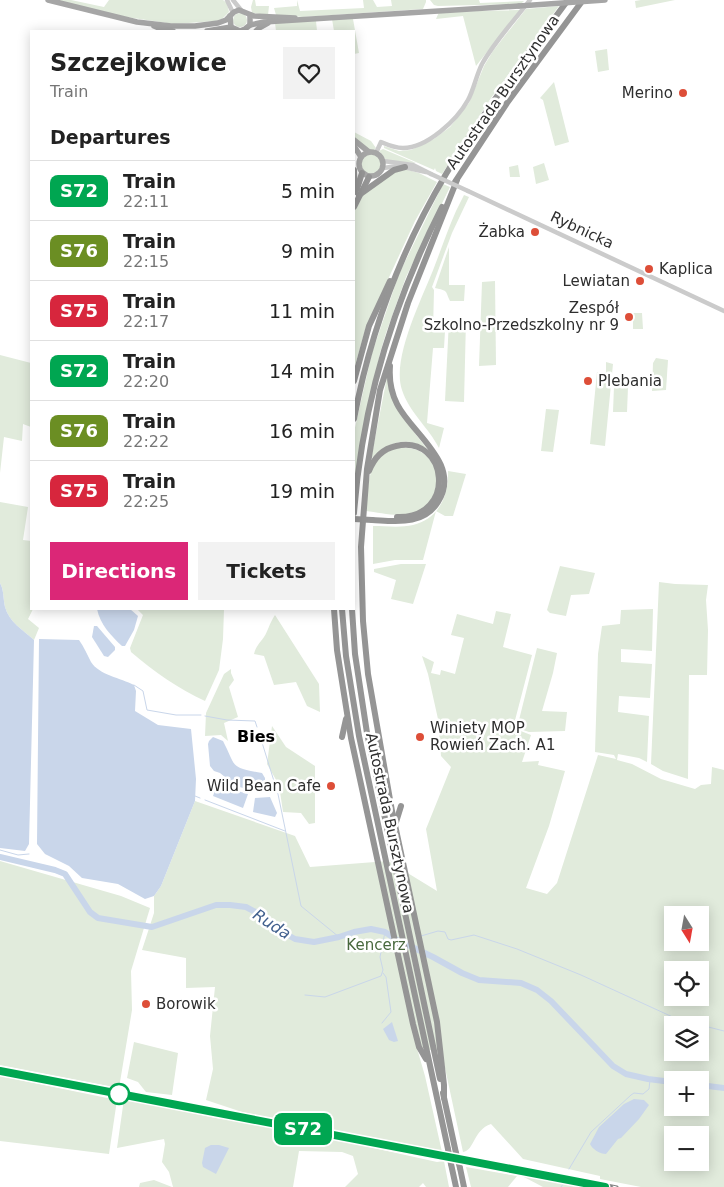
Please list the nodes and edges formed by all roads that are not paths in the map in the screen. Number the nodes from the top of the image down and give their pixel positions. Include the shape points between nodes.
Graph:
1 (48, 0) edge
2 (227, 0) edge
3 (233, 0) edge
4 (530, 0) edge
5 (568, 0) edge
6 (583, 0) edge
7 (605, 0) edge
8 (240, 10) junction
9 (232, 14) junction
10 (250, 15) junction
11 (306, 19) junction
12 (272, 21) junction
13 (152, 25) junction
14 (231, 27) junction
15 (248, 28) edge
16 (167, 30) edge
17 (218, 30) edge
18 (236, 30) edge
19 (257, 30) edge
20 (355, 141) edge
21 (355, 148) edge
22 (369, 152) junction
23 (376, 153) junction
24 (361, 157) junction
25 (383, 164) junction
26 (405, 167) junction
27 (362, 173) junction
28 (430, 173) junction
29 (369, 177) junction
30 (457, 180) junction
31 (356, 194) edge
32 (409, 245) junction
33 (724, 311) edge
34 (391, 354) junction
35 (355, 377) edge
36 (355, 415) edge
37 (366, 482) junction
38 (355, 506) edge
39 (355, 514) edge
40 (372, 518) junction
41 (355, 519) edge
42 (334, 610) edge
43 (342, 610) edge
44 (352, 610) edge
45 (347, 714) junction
46 (342, 737) dead end
47 (401, 806) dead end
48 (396, 826) junction
49 (430, 1066) junction
50 (444, 1098) junction
51 (456, 1187) edge
52 (464, 1187) edge

1 - 13 main road
2 - 9 street
3 - 8 street
4 - 23 street via 486,58 464,106 443,130 408,148 381,142
5 - 32 highway, Autostrada Bursztynowa via 459,152
6 - 30 highway, Autostrada Bursztynowa via 507,103
7 - 11 main road, bridge
8 - 9 main road
8 - 10 main road
9 - 13 main road via 221,22 204,25
9 - 14 main road
10 - 11 main road
10 - 15 main road
11 - 12 main road
12 - 15 main road
12 - 19 main road
13 - 16 main road
14 - 17 main road
14 - 18 main road
20 - 22 main road
21 - 24 main road
22 - 23 main road
22 - 24 main road
23 - 25 main road
24 - 27 main road via 358,164
25 - 26 street, Rybnicka
25 - 28 street, Rybnicka via 413,165
25 - 29 main road via 379,174
26 - 28 street, Rybnicka
26 - 31 highway via 394,170
27 - 29 main road
27 - 31 highway
28 - 33 street, Rybnicka, bridge
29 - 31 highway
30 - 34 highway
30 - 38 highway, Autostrada Bursztynowa via 412,269 384,346 365,426
32 - 35 highway via 369,326
32 - 36 highway, Autostrada Bursztynowa via 374,338
34 - 37 highway via 380,390
34 - 40 highway via 390,381 396,402 437,457 443,470 444,485 435,506 421,517 407,521
37 - 40 highway via 376,457 386,449 401,445 422,450 439,471 438,492 420,513 408,517
37 - 48 highway via 362,592 366,653
39 - 40 highway
40 - 41 highway, bridge
42 - 45 highway
43 - 49 highway, Autostrada Bursztynowa via 359,736
44 - 50 highway, Autostrada Bursztynowa via 367,733
45 - 46 highway
45 - 49 highway via 417,1041
47 - 48 highway
48 - 50 highway via 437,1022
49 - 51 highway, Autostrada Bursztynowa, bridge
50 - 52 highway, Autostrada Bursztynowa, bridge

